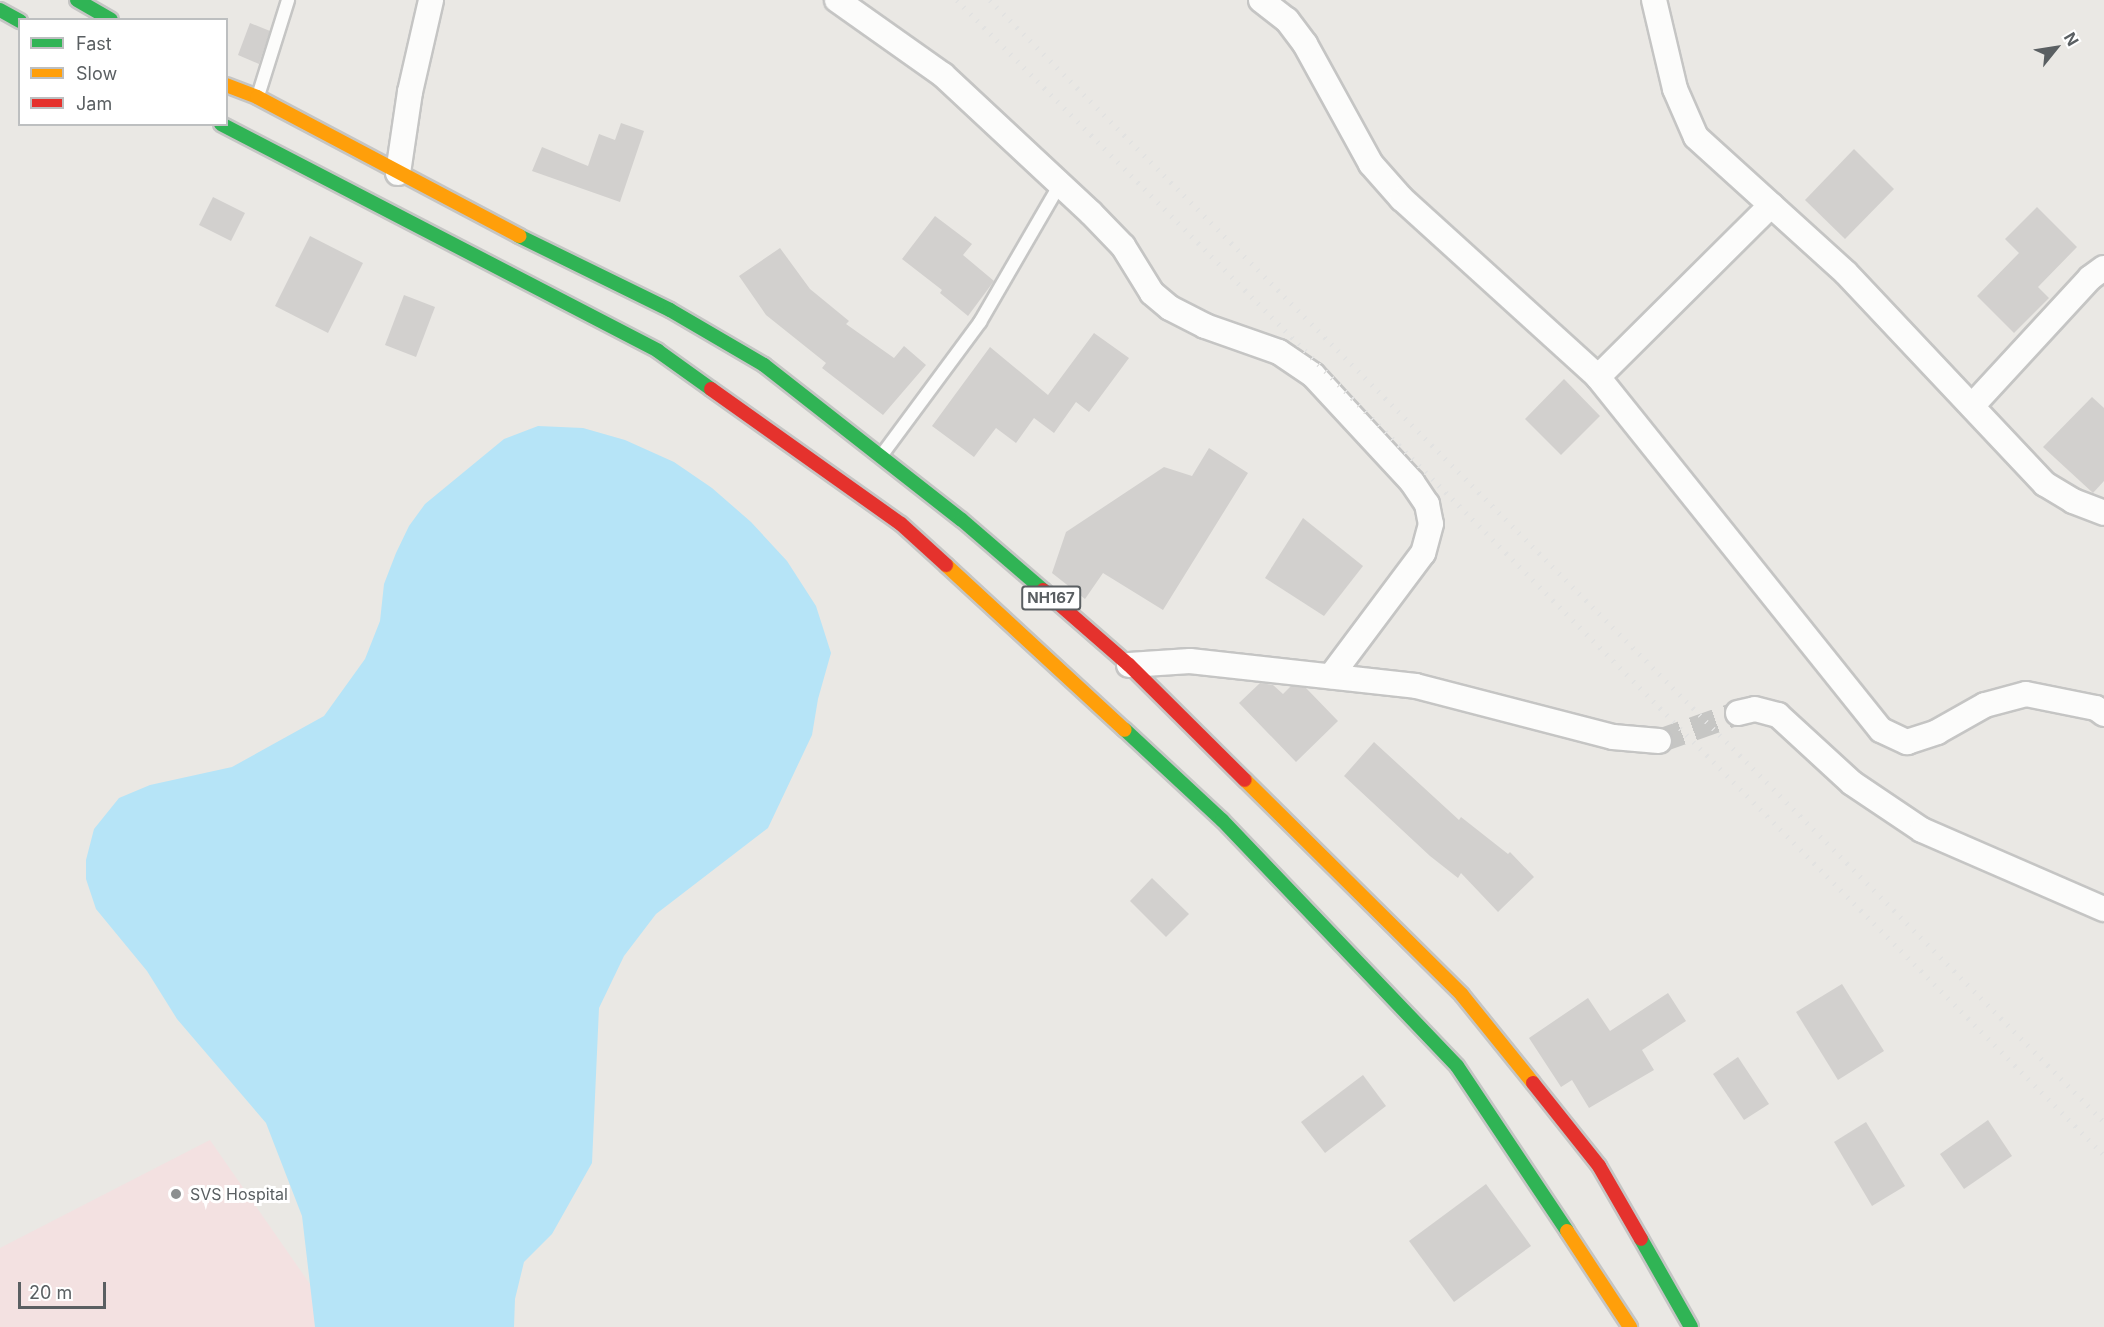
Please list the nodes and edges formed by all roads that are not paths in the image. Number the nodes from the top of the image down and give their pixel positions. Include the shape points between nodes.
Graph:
1 (77, 0) edge
2 (288, 0) edge
3 (431, 0) edge
4 (837, 0) edge
5 (1261, 0) edge
6 (1654, 0) edge
7 (0, 10) edge
8 (108, 18) edge
9 (18, 20) edge
10 (228, 86) edge
11 (257, 97) junction
12 (225, 126) edge
13 (398, 173) junction
14 (1060, 184) junction
15 (1771, 205) junction
16 (2104, 268) edge
17 (1598, 377) junction
18 (1972, 406) junction
19 (879, 458) junction
20 (2104, 513) edge
21 (1129, 665) junction
22 (1331, 676) junction
23 (1738, 713) tunnel mouth
24 (2104, 714) edge
25 (1659, 741) tunnel mouth
26 (2104, 909) edge
27 (1630, 1327) edge
28 (1691, 1327) edge

1 - 8 highway
2 - 11 lane
3 - 13 street via 410,92
4 - 14 street via 943,75
5 - 17 street via 1287,20 1305,44 1371,164 1402,199
6 - 15 street via 1675,89 1696,137
7 - 9 highway
10 - 11 highway, NH167
11 - 13 highway, NH167
12 - 27 highway, NH167 via 658,351 901,524 1222,820 1457,1066
13 - 19 highway, NH167 via 670,310 764,365
14 - 19 lane via 980,322
14 - 22 street via 1123,246 1152,293 1170,308 1205,326 1279,352 1313,375 1412,482 1427,504 1431,524 1422,554
15 - 17 street
15 - 18 street via 1846,273
16 - 18 street
17 - 24 street via 1881,730 1908,742 1937,732 1985,705 2026,694 2096,708
18 - 20 street via 2045,484
19 - 21 highway, NH167 via 962,520
21 - 22 street via 1190,661
21 - 28 highway, NH167 via 1462,995 1599,1167
22 - 25 street via 1416,686 1613,737
23 - 26 street via 1755,709 1778,715 1852,783 1922,830

